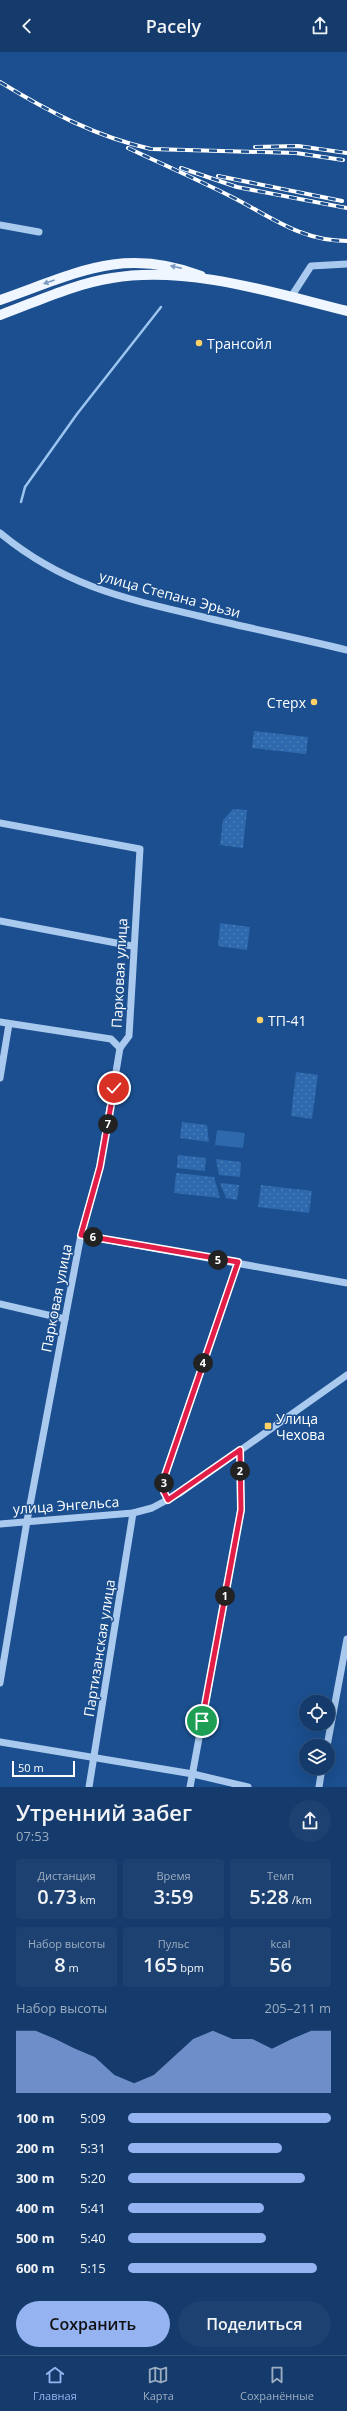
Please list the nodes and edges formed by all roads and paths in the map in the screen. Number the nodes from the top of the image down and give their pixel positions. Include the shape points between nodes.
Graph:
1 (0, 225) edge
2 (39, 232) dead end
3 (347, 264) edge
4 (213, 280) junction
5 (290, 297) junction
6 (0, 300) edge
7 (347, 311) edge
8 (0, 315) edge
9 (0, 533) edge
10 (347, 650) edge
11 (0, 823) edge
12 (0, 921) edge
13 (132, 946) junction
14 (0, 1022) edge
15 (9, 1024) junction
16 (120, 1048) junction
17 (0, 1078) edge
18 (81, 1235) junction
19 (238, 1262) junction
20 (347, 1283) edge
21 (0, 1304) edge
22 (65, 1320) junction
23 (347, 1375) edge
24 (240, 1450) junction
25 (168, 1500) junction
26 (133, 1513) junction
27 (27, 1521) junction
28 (0, 1524) edge
29 (347, 1639) edge
30 (0, 1683) edge
31 (328, 1739) edge
32 (0, 1742) edge
33 (94, 1756) junction
34 (193, 1774) junction
35 (321, 1775) edge
36 (89, 1787) edge
37 (190, 1787) edge
38 (248, 1787) edge
39 (319, 1787) edge

1 - 2 street
3 - 5 street via 311,266
4 - 5 main road
4 -> 6 main road via 157,263 122,262 91,268
4 - 8 main road via 146,275 112,278 64,291
5 - 7 main road
9 - 10 street, улица Степана Эрьзи via 48,568 130,600
11 - 13 street, Парковая улица via 140,849
12 - 13 street
13 - 16 street, Парковая улица via 129,1036
14 - 15 street
15 - 16 street via 111,1039
15 - 17 street
16 - 18 street, Парковая улица via 100,1167
18 - 19 street
18 - 22 street, Парковая улица
19 - 20 street
19 - 25 street via 164,1478 164,1492
21 - 22 street
22 - 27 street, Парковая улица
23 - 24 street, улица Энгельса
24 - 25 street, улица Энгельса
24 - 34 street via 241,1510
25 - 26 street, улица Энгельса
26 - 27 street, улица Энгельса
26 - 33 street, Партизанская улица
27 - 28 street, улица Энгельса
27 - 30 street, Парковая улица
29 - 31 street
32 - 33 street
33 - 34 street
33 - 36 street, Партизанская улица
34 - 37 street
34 - 38 street
35 - 39 street

